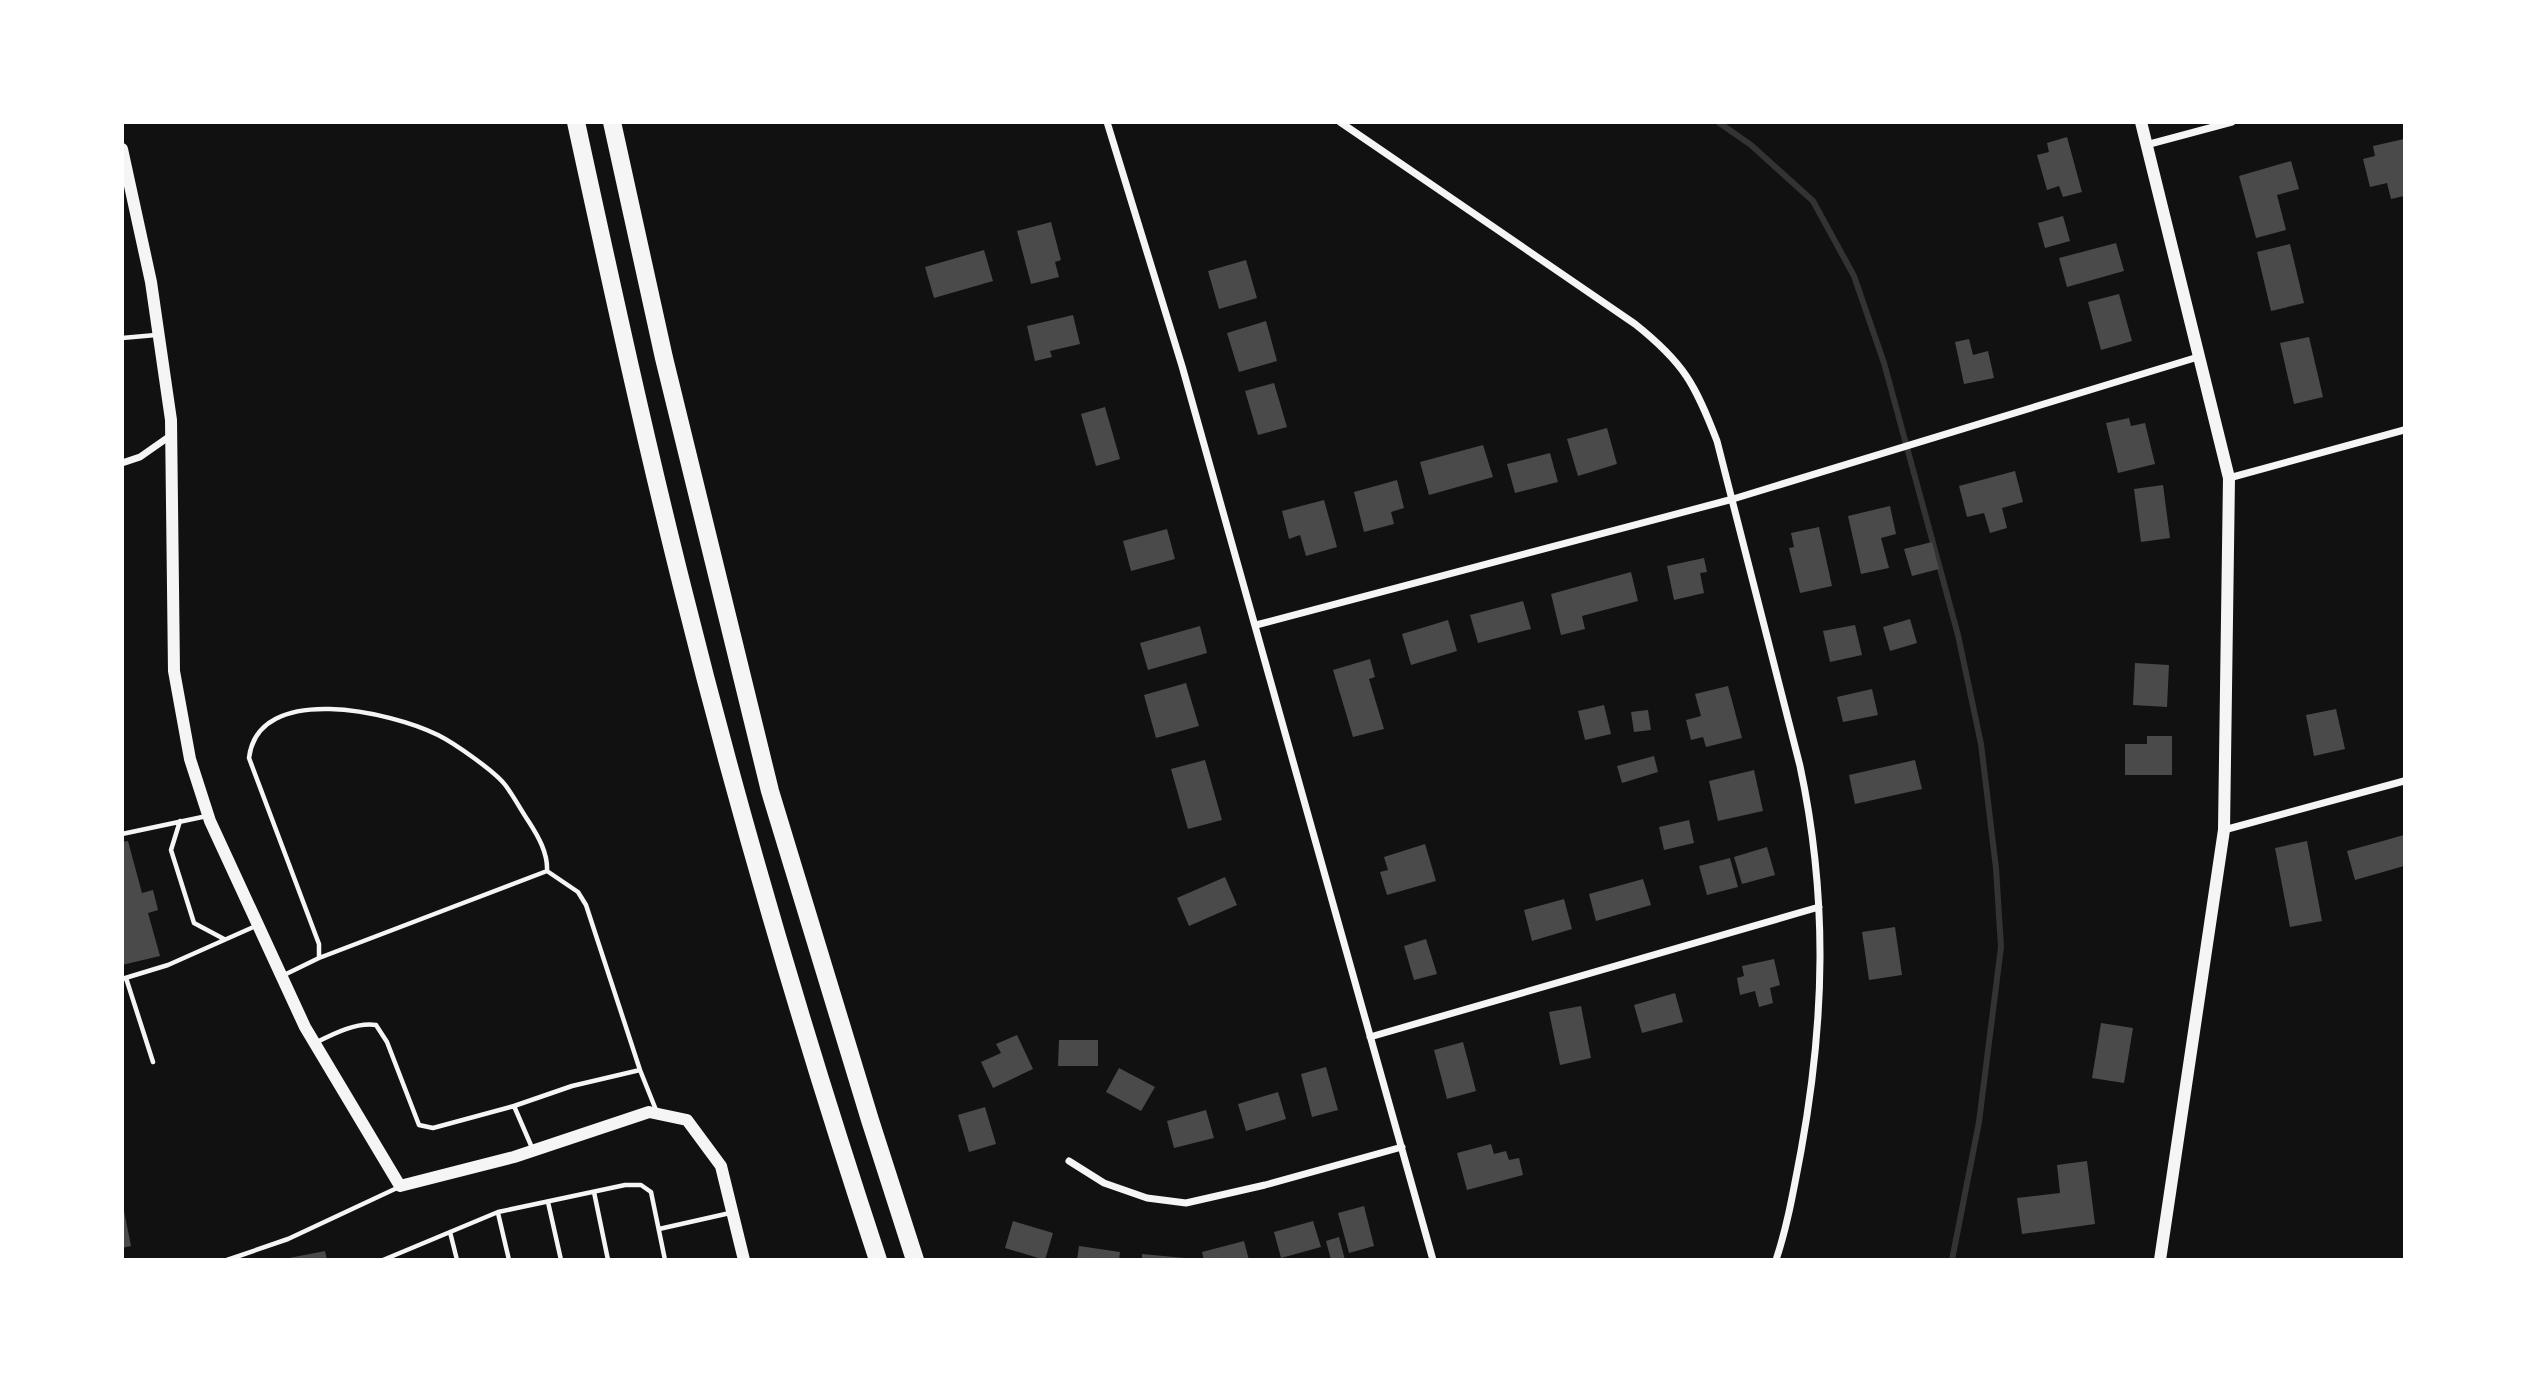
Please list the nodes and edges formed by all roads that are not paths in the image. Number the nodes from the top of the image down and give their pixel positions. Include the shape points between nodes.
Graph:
1 (576, 122) edge
2 (612, 122) edge
3 (1107, 122) edge
4 (1340, 122) edge
5 (2141, 122) edge
6 (2232, 122) edge
7 (2146, 145) junction
8 (122, 149) edge
9 (159, 335) junction
10 (122, 338) edge
11 (2197, 357) junction
12 (2404, 430) edge
13 (171, 436) junction
14 (122, 463) edge
15 (2229, 478) junction
16 (1733, 499) junction
17 (1256, 625) junction
18 (2404, 782) edge
19 (208, 816) junction
20 (180, 821) junction
21 (2224, 830) junction
22 (122, 834) edge
23 (547, 871) junction
24 (1819, 906) junction
25 (258, 925) junction
26 (224, 940) junction
27 (319, 958) junction
28 (281, 976) junction
29 (124, 979) edge
30 (1370, 1037) junction
31 (314, 1044) junction
32 (153, 1062) dead end
33 (640, 1070) junction
34 (514, 1106) junction
35 (658, 1114) junction
36 (1402, 1147) junction
37 (533, 1150) junction
38 (1069, 1161) dead end
39 (400, 1186) junction
40 (594, 1192) junction
41 (548, 1202) junction
42 (498, 1212) junction
43 (733, 1213) junction
44 (659, 1229) junction
45 (450, 1232) junction
46 (227, 1259) edge
47 (383, 1259) edge
48 (457, 1259) edge
49 (509, 1259) edge
50 (561, 1259) edge
51 (608, 1259) edge
52 (664, 1259) edge
53 (744, 1259) edge
54 (878, 1259) edge
55 (915, 1259) edge
56 (1433, 1259) edge
57 (1776, 1259) edge
58 (2160, 1259) edge

1 - 54 highway via 683,590 829,1113
2 - 55 highway via 664,358 770,791
3 - 17 street
4 - 16 street via 1662,345 1683,368 1700,398
5 - 7 street
6 - 7 street
7 - 11 street
8 - 9 street
9 - 10 lane
9 - 13 street
11 - 15 street
11 - 16 street
12 - 15 street
13 - 14 street
13 - 19 street via 174,671 190,759
15 - 21 street
16 - 17 street
16 - 24 street via 1800,766
17 - 30 street
18 - 21 street
19 - 20 lane
19 - 25 street
20 - 22 lane
20 - 26 lane via 171,850 194,923
21 - 58 street
23 - 27 lane
23 - 27 lane via 537,836 505,783 438,735 356,710 306,710 275,717 257,732 249,758 319,944
23 - 33 lane via 578,892 586,905
24 - 30 street
24 - 57 street via 1819,1023 1811,1091 1790,1209
25 - 26 lane
25 - 28 street
26 - 29 lane
27 - 28 lane
28 - 31 street
29 - 32 lane
30 - 36 street
31 - 34 lane via 333,1034 376,1025 419,1125 433,1128
31 - 39 street
33 - 34 lane
33 - 35 lane
34 - 37 lane
35 - 37 street via 649,1112
35 - 43 street via 687,1120 721,1166
36 - 38 street via 1186,1203 1147,1198 1104,1183
36 - 56 street
37 - 39 street
39 - 46 lane via 288,1239
40 - 41 lane
40 - 44 lane via 641,1185 651,1192
40 - 51 lane
41 - 42 lane
41 - 50 lane
42 - 45 lane
42 - 49 lane
43 - 44 lane
43 - 53 street
44 - 52 lane
45 - 47 lane
45 - 48 lane

